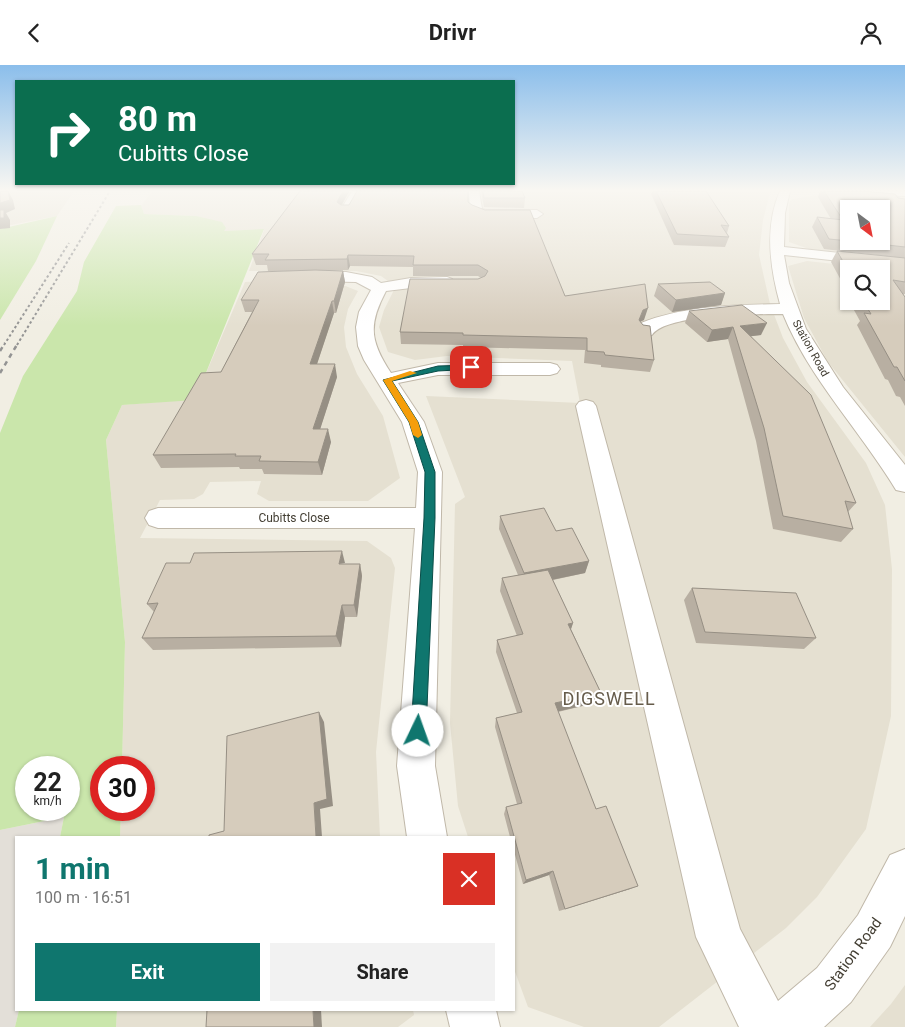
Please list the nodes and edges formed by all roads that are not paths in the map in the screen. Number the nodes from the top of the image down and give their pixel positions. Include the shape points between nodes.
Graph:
1 (777, 236) edge
2 (776, 251) junction
3 (905, 264) edge
4 (283, 277) edge
5 (459, 283) edge
6 (378, 288) junction
7 (789, 309) junction
8 (646, 331) edge
9 (550, 369) dead end
10 (387, 380) junction
11 (586, 406) dead end
12 (905, 484) edge
13 (158, 518) dead end
14 (429, 518) junction
15 (427, 836) edge
16 (905, 870) edge
17 (471, 1011) edge
18 (475, 1027) edge
19 (765, 1027) edge
20 (787, 1027) edge

1 - 2 street, Station Road
2 - 3 street
2 - 7 street, Station Road
4 - 6 street via 358,278
5 - 6 street via 410,283
6 - 10 street via 367,312 365,327 367,346
7 - 8 street via 680,317 654,323
7 - 12 street, Station Road via 816,364 881,447
9 - 10 street via 438,369
10 - 14 street via 413,422 430,472
11 - 19 street via 719,937
13 - 14 street, Cubitts Close
14 - 15 street via 416,766
16 - 20 street, Station Road via 874,931 834,985
17 - 18 street

